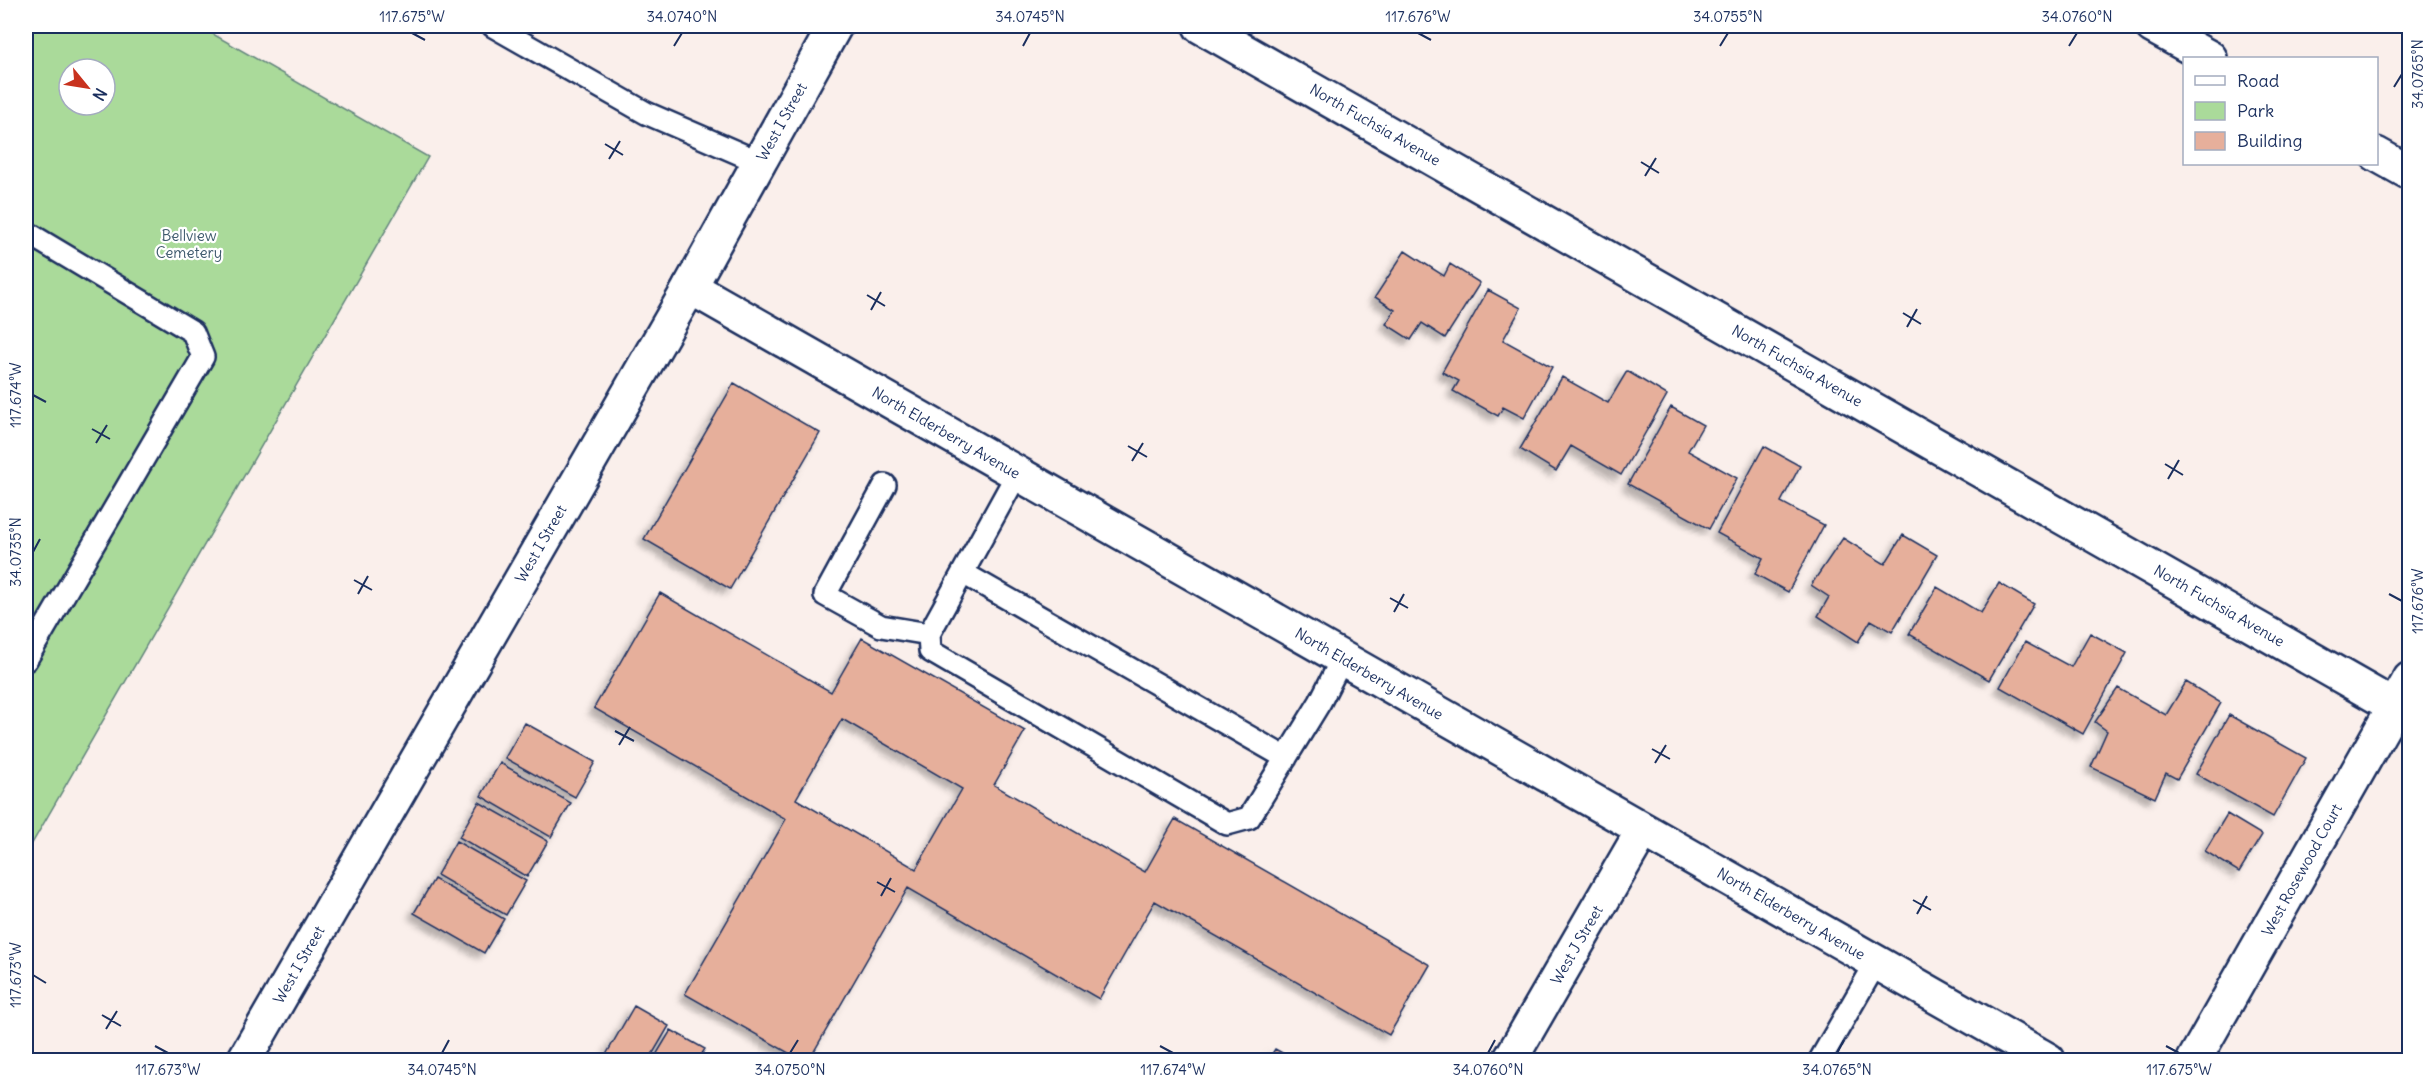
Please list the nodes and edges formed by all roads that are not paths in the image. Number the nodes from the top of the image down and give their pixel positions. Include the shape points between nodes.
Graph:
1 (493, 26) edge
2 (835, 26) edge
3 (1200, 26) edge
4 (2152, 26) edge
5 (2208, 57) edge
6 (2378, 155) edge
7 (759, 162) junction
8 (2409, 172) edge
9 (26, 232) edge
10 (690, 287) junction
11 (1017, 474) junction
12 (885, 485) dead end
13 (963, 573) junction
14 (928, 634) junction
15 (1342, 659) junction
16 (26, 660) edge
17 (2402, 693) edge
18 (1286, 758) junction
19 (1643, 830) junction
20 (1876, 963) junction
21 (244, 1060) edge
22 (1510, 1060) edge
23 (1820, 1060) edge
24 (2048, 1060) edge
25 (2194, 1060) edge

1 - 7 lane via 646,113
2 - 7 street, West I Street
3 - 17 street, North Fuchsia Avenue
4 - 5 street
6 - 8 street
7 - 10 street, West I Street
9 - 16 lane via 193,332 203,357
10 - 11 street, North Elderberry Avenue
10 - 21 street, West I Street
11 - 13 lane
11 - 15 street, North Elderberry Avenue
12 - 14 lane via 825,595 881,626
13 - 14 lane
13 - 18 lane
14 - 18 lane via 930,651 1227,824 1249,818
15 - 18 lane
15 - 19 street, North Elderberry Avenue
17 - 25 street, West Rosewood Court
19 - 20 street, North Elderberry Avenue
19 - 22 street, West J Street
20 - 23 lane
20 - 24 street, North Elderberry Avenue

